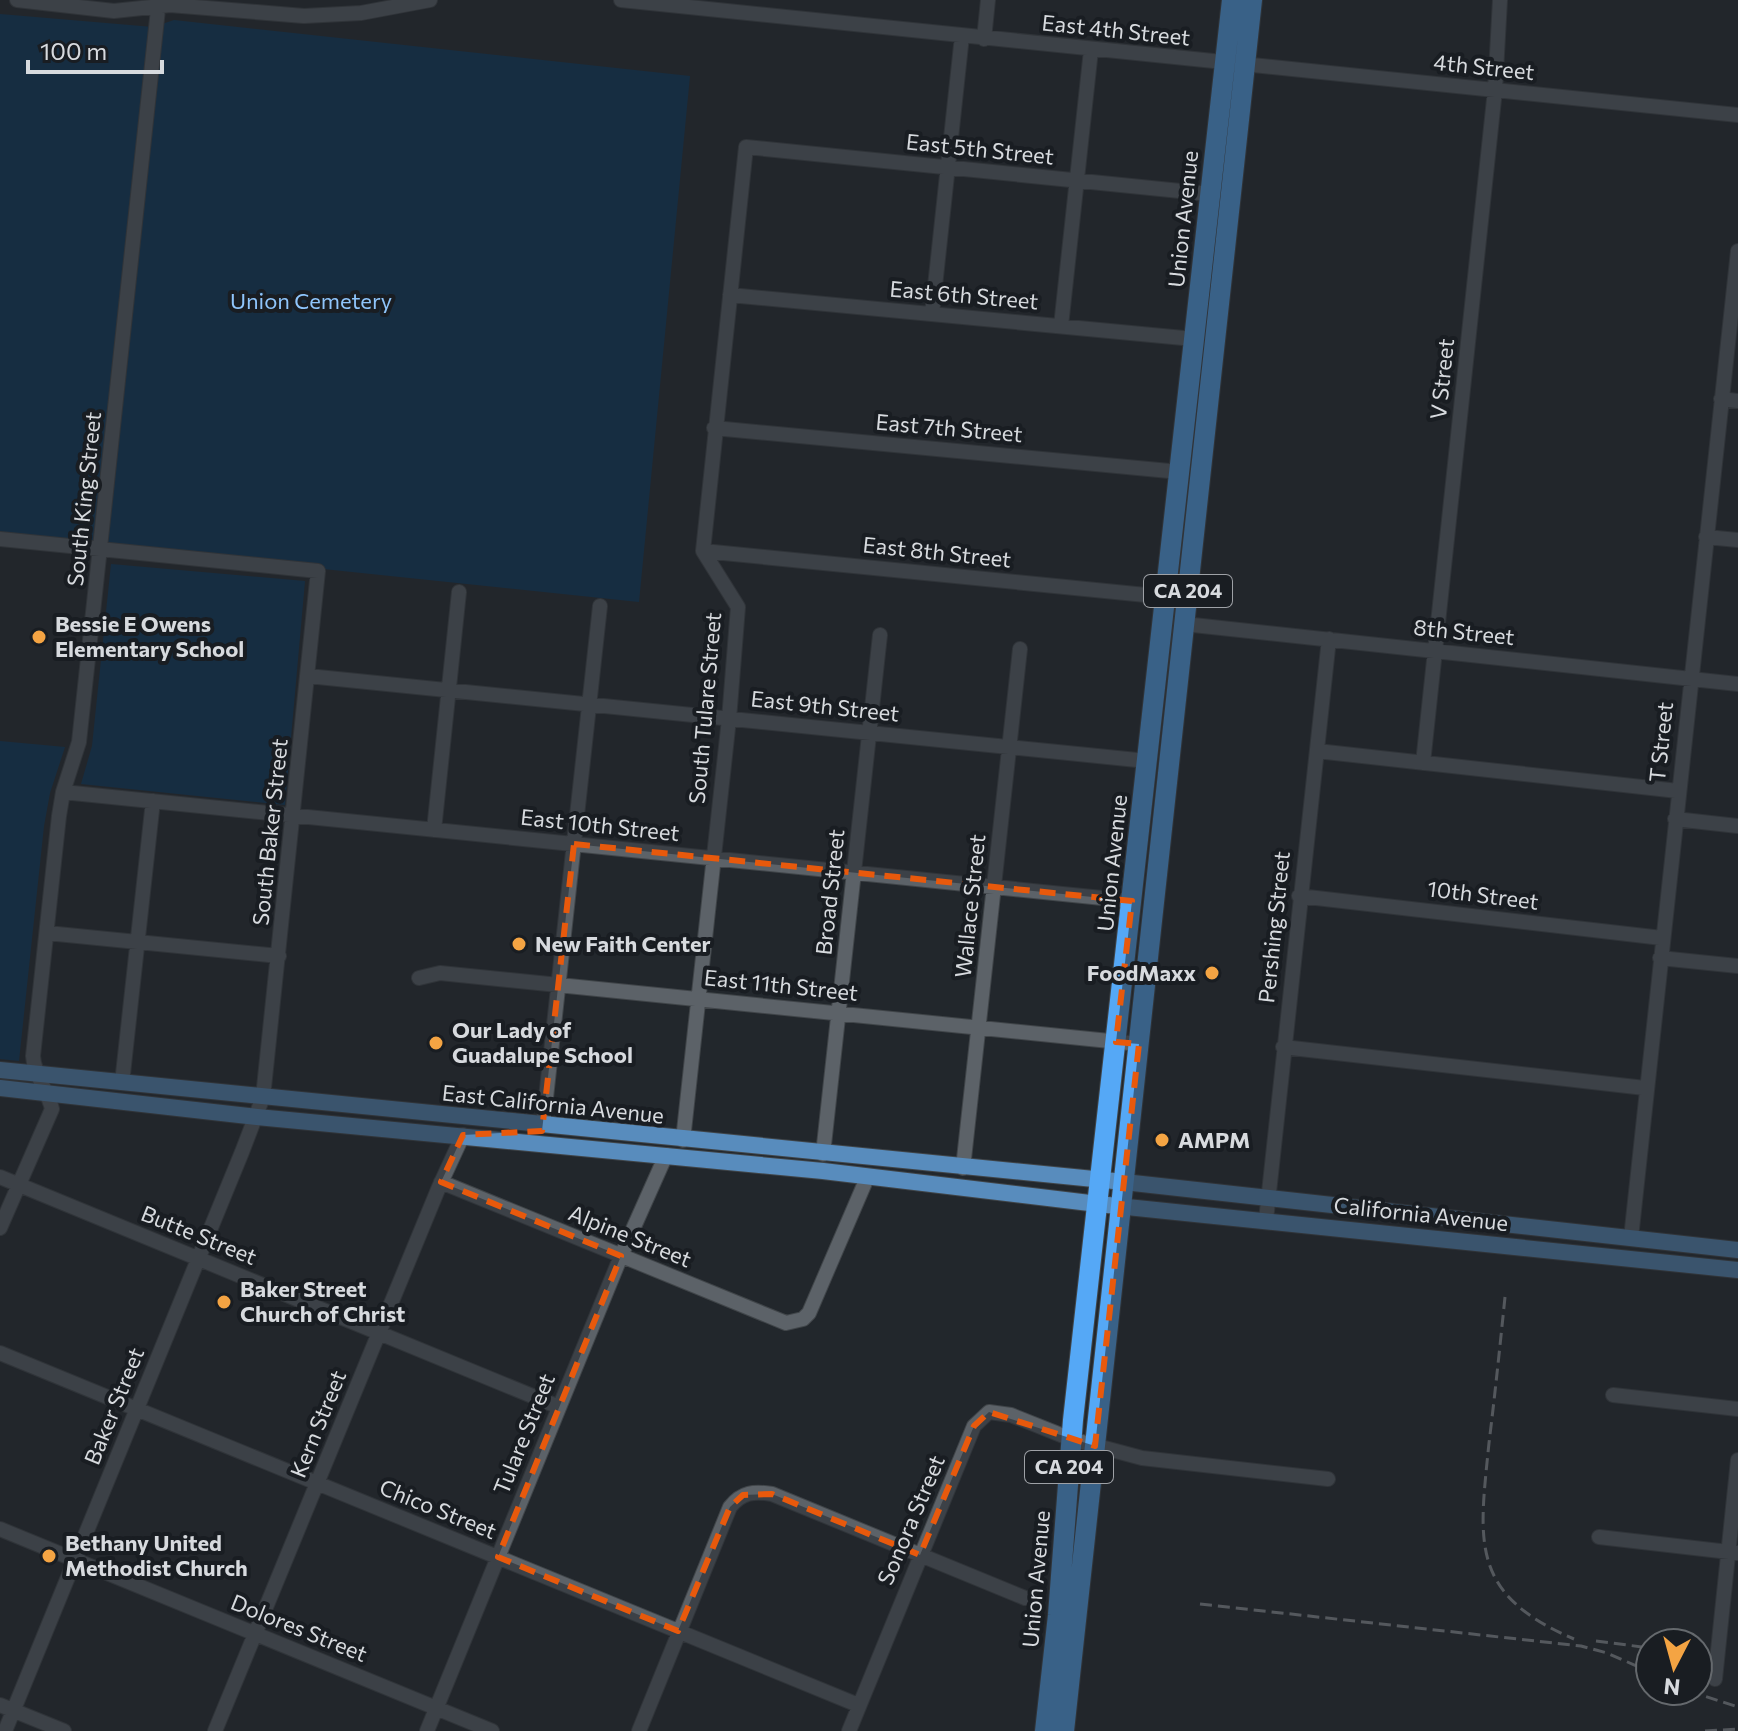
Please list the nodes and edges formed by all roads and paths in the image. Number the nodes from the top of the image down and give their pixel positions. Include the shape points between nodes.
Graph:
1 (17, 0) edge
2 (24, 0) edge
3 (296, 0) edge
4 (629, 0) edge
5 (988, 0) edge
6 (1232, 0) edge
7 (1252, 0) edge
8 (1500, 0) edge
9 (425, 1) edge
10 (159, 3) edge
11 (294, 16) junction
12 (962, 36) junction
13 (984, 39) junction
14 (1091, 50) junction
15 (1235, 63) junction
16 (1495, 90) junction
17 (1738, 115) edge
18 (948, 167) junction
19 (1077, 181) junction
20 (1210, 194) junction
21 (1738, 251) edge
22 (730, 295) junction
23 (932, 314) junction
24 (1061, 326) junction
25 (1194, 339) junction
26 (1721, 399) junction
27 (1738, 401) edge
28 (714, 428) junction
29 (1180, 472) junction
30 (1173, 529) junction
31 (1706, 537) junction
32 (0, 539) edge
33 (1738, 540) edge
34 (101, 549) junction
35 (703, 551) junction
36 (459, 592) dead end
37 (1166, 597) junction
38 (600, 606) dead end
39 (1184, 624) junction
40 (880, 635) dead end
41 (1329, 639) junction
42 (1020, 649) dead end
43 (1435, 651) junction
44 (308, 676) junction
45 (1690, 679) junction
46 (1738, 684) edge
47 (449, 690) junction
48 (589, 704) junction
49 (729, 719) junction
50 (869, 733) junction
51 (1009, 747) junction
52 (1317, 751) junction
53 (1147, 761) junction
54 (1423, 763) junction
55 (1678, 791) junction
56 (63, 792) junction
57 (153, 801) junction
58 (294, 815) junction
59 (1675, 819) junction
60 (1738, 826) edge
61 (434, 830) junction
62 (574, 844) junction
63 (714, 858) junction
64 (854, 873) junction
65 (994, 887) junction
66 (1299, 896) junction
67 (1132, 901) junction
68 (47, 933) junction
69 (1662, 938) junction
70 (138, 942) junction
71 (279, 956) junction
72 (1660, 958) junction
73 (1738, 966) edge
74 (419, 978) dead end
75 (559, 985) junction
76 (699, 999) junction
77 (839, 1013) junction
78 (979, 1028) junction
79 (1116, 1042) junction
80 (1139, 1044) junction
81 (1283, 1047) junction
82 (0, 1070) edge
83 (38, 1074) junction
84 (122, 1083) junction
85 (0, 1088) edge
86 (1645, 1088) junction
87 (48, 1093) junction
88 (263, 1097) junction
89 (257, 1117) junction
90 (543, 1125) junction
91 (472, 1136) junction
92 (683, 1140) junction
93 (735, 1145) junction
94 (823, 1154) junction
95 (666, 1155) junction
96 (757, 1165) junction
97 (930, 1165) junction
98 (963, 1168) junction
99 (0, 1177) edge
100 (867, 1178) junction
101 (1101, 1180) junction
102 (441, 1182) junction
103 (1124, 1182) junction
104 (18, 1185) junction
105 (1268, 1198) junction
106 (1098, 1204) junction
107 (1121, 1206) junction
108 (1266, 1220) junction
109 (1518, 1225) junction
110 (0, 1228) edge
111 (1631, 1238) junction
112 (1454, 1239) junction
113 (1738, 1250) edge
114 (1584, 1253) junction
115 (621, 1256) junction
116 (198, 1259) junction
117 (1738, 1270) edge
118 (379, 1333) junction
119 (0, 1353) edge
120 (1613, 1395) dead end
121 (559, 1407) junction
122 (136, 1409) junction
123 (1738, 1409) edge
124 (1071, 1439) junction
125 (1095, 1446) junction
126 (1738, 1460) edge
127 (1328, 1479) dead end
128 (317, 1483) junction
129 (0, 1529) edge
130 (1599, 1537) dead end
131 (1733, 1553) edge
132 (920, 1555) junction
133 (498, 1557) junction
134 (75, 1559) junction
135 (1025, 1598) dead end
136 (678, 1631) junction
137 (255, 1634) junction
138 (1715, 1679) dead end
139 (858, 1705) junction
140 (6, 1707) edge
141 (436, 1708) junction
142 (5, 1731) edge
143 (64, 1731) edge
144 (215, 1731) edge
145 (427, 1731) edge
146 (492, 1731) edge
147 (639, 1731) edge
148 (849, 1731) edge
149 (1045, 1731) edge
150 (1064, 1731) edge

1 - 2 street
2 - 10 street via 114,11
3 - 11 street
4 - 12 street, East 4th Street
5 - 13 street
6 - 15 highway, Union Avenue / CA 204
7 - 15 highway, Union Avenue / CA 204
8 - 16 street, V Street
9 - 11 street via 361,13
10 - 11 street
10 - 34 street, South King Street
12 - 13 street, East 4th Street
12 - 18 street
13 - 14 street, East 4th Street
14 - 15 street, East 4th Street
14 - 19 street
15 - 16 street, 4th Street
15 - 20 highway, Union Avenue / CA 204
15 - 39 highway, Union Avenue / CA 204
16 - 17 street, 4th Street
16 - 43 street, V Street
18 - 19 street, East 5th Street
18 - 22 street, East 5th Street via 746,147
18 - 23 street
19 - 20 street, East 5th Street
19 - 24 street
20 - 25 highway, Union Avenue / CA 204
21 - 26 street, T Street
22 - 23 street, East 6th Street
22 - 28 street
23 - 24 street, East 6th Street
24 - 25 street, East 6th Street
25 - 29 highway, Union Avenue / CA 204
26 - 27 street
26 - 31 street, T Street
28 - 29 street, East 7th Street
28 - 35 street
29 - 30 highway, Union Avenue / CA 204
30 - 37 highway, Union Avenue / CA 204
30 - 39 highway via 1182,547 1176,610
31 - 33 street
31 - 45 street, T Street
32 - 34 street
34 - 44 street, South Baker Street via 318,571
34 - 56 street, South King Street via 79,742
35 - 37 street, East 8th Street
35 - 49 street, South Tulare Street via 738,607
36 - 47 street
37 - 53 highway, Union Avenue / CA 204
38 - 48 street
39 - 41 street, 8th Street
39 - 80 highway, Union Avenue / CA 204
40 - 50 street, Broad Street
41 - 43 street, 8th Street
41 - 52 street, Pershing Street
42 - 51 street, Wallace Street
43 - 45 street, 8th Street
43 - 54 street, V Street
44 - 47 street, East 9th Street
44 - 58 street, South Baker Street
45 - 46 street, 8th Street
45 - 55 street, T Street
47 - 48 street, East 9th Street
47 - 61 street
48 - 49 street, East 9th Street
48 - 62 street
49 - 50 street, East 9th Street
49 - 63 street, South Tulare Street
50 - 51 street, East 9th Street
50 - 64 street, Broad Street
51 - 53 street, East 9th Street
51 - 65 street, Wallace Street
52 - 54 street
52 - 66 street, Pershing Street
53 - 67 highway, Union Avenue / CA 204
54 - 55 street
55 - 59 street, T Street
56 - 57 street, East 10th Street
56 - 68 street, South King Street
57 - 58 street, East 10th Street
57 - 70 street
58 - 61 street, East 10th Street
58 - 71 street, South Baker Street
59 - 60 street
59 - 69 street, T Street
61 - 62 street, East 10th Street
62 - 63 street, East 10th Street
62 - 75 street
63 - 64 street, East 10th Street
63 - 76 street, South Tulare Street
64 - 65 street, East 10th Street
64 - 77 street, Broad Street
65 - 67 street, East 10th Street
65 - 78 street, Wallace Street
66 - 69 street, 10th Street
66 - 81 street, Pershing Street
67 - 79 highway, Union Avenue / CA 204
68 - 70 street
68 - 83 street, South King Street via 33,1056
69 - 72 street, T Street
70 - 71 street
70 - 84 street
71 - 88 street, South Baker Street
72 - 73 street
72 - 86 street, T Street
74 - 75 street, East 11th Street via 440,973
75 - 76 street, East 11th Street
75 - 90 street
76 - 77 street, East 11th Street
76 - 92 street, South Tulare Street
77 - 78 street, East 11th Street
77 - 94 street, Broad Street
78 - 79 street, East 11th Street
78 - 98 street, Wallace Street
79 - 80 street, East 11th Street
79 - 101 highway, Union Avenue / CA 204
80 - 103 highway, Union Avenue / CA 204
81 - 86 street
81 - 105 street, Pershing Street
82 - 83 main road, East California Avenue
83 - 84 main road, East California Avenue
83 - 87 street, South King Street
84 - 88 main road, East California Avenue
85 - 87 main road, East California Avenue
86 - 111 street, T Street
87 - 89 main road, East California Avenue
87 - 104 street via 52,1109
88 - 89 street, Baker Street
88 - 90 main road, East California Avenue
89 - 91 main road, East California Avenue
89 - 116 street, Baker Street
90 - 91 main road via 538,1132
90 - 92 main road, East California Avenue
91 - 95 main road, East California Avenue
91 - 102 street, Kern Street
92 - 93 main road, East California Avenue
93 - 94 main road, East California Avenue
93 - 95 main road via 675,1149
94 - 96 main road via 816,1161
94 - 97 main road, East California Avenue
95 - 96 main road, East California Avenue
95 - 115 street, Tulare Street
96 - 100 main road, East California Avenue
97 - 98 main road, East California Avenue
97 - 100 main road via 916,1172 871,1169
98 - 101 main road, East California Avenue
99 - 104 street, Butte Street
100 - 106 main road, East California Avenue
100 - 115 street, Alpine Street via 803,1319 786,1323
101 - 103 main road, California Avenue
101 - 106 highway, Union Avenue / CA 204
102 - 115 street, Alpine Street
102 - 118 street, Kern Street
103 - 105 main road, California Avenue
103 - 107 highway, Union Avenue / CA 204
104 - 110 street
104 - 116 street, Butte Street
105 - 108 street, Pershing Street
105 - 109 main road, California Avenue
106 - 107 main road, California Avenue
106 - 124 highway, Union Avenue / CA 204
107 - 108 main road, California Avenue
107 - 125 highway, Union Avenue / CA 204
108 - 112 main road, California Avenue
109 - 111 main road, California Avenue
109 - 112 main road via 1502,1232 1459,1231
111 - 113 main road, California Avenue
111 - 114 main road via 1627,1248 1598,1247
112 - 114 main road, California Avenue
114 - 117 main road, California Avenue
115 - 121 street, Tulare Street
116 - 118 street, Butte Street
116 - 122 street, Baker Street
118 - 121 street, Butte Street
118 - 128 street, Kern Street
119 - 122 street, Chico Street
120 - 123 street
121 - 133 street, Tulare Street
122 - 128 street, Chico Street
122 - 134 street, Baker Street
124 - 125 street
124 - 132 street, Sonora Street via 1011,1415 989,1412 974,1426
124 - 149 highway, Union Avenue / CA 204
125 - 127 street via 1142,1458
125 - 150 highway, Union Avenue / CA 204
126 - 131 street
128 - 133 street, Chico Street
128 - 137 street, Kern Street
129 - 134 street, Dolores Street
130 - 131 street
131 - 138 street
132 - 135 street
132 - 136 street via 772,1494 751,1492 730,1507
132 - 139 street, Sonora Street
133 - 136 street, Chico Street
133 - 141 street, Tulare Street
134 - 137 street, Dolores Street
134 - 140 street, Baker Street
136 - 139 street, Chico Street
136 - 147 street
137 - 141 street, Dolores Street
137 - 144 street, Kern Street
139 - 148 street, Sonora Street
140 - 142 street, Baker Street
140 - 143 street
141 - 145 street, Tulare Street
141 - 146 street, Dolores Street

